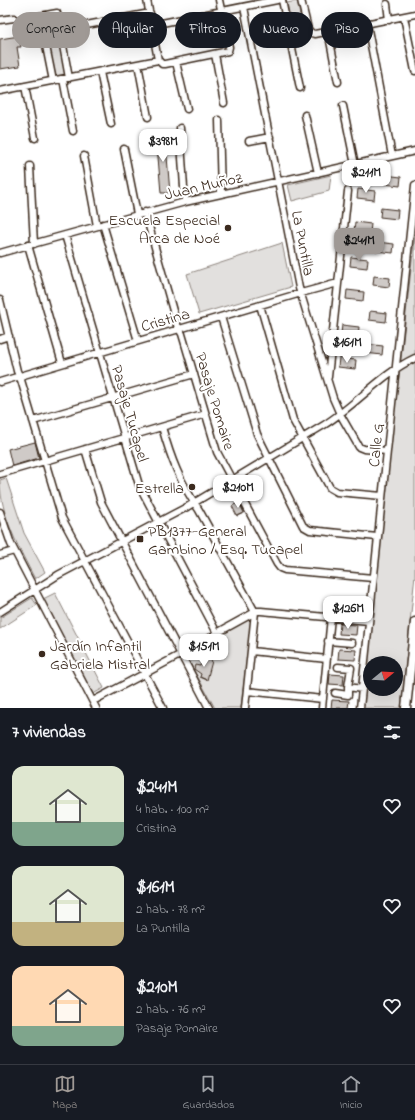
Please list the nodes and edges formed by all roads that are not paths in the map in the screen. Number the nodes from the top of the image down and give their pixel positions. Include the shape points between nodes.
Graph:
1 (147, 0) edge
2 (219, 0) edge
3 (277, 0) edge
4 (282, 0) edge
5 (301, 0) edge
6 (259, 2) edge
7 (387, 4) dead end
8 (244, 7) junction
9 (222, 11) junction
10 (150, 12) edge
11 (415, 14) edge
12 (404, 17) junction
13 (12, 18) edge
14 (0, 20) edge
15 (389, 20) junction
16 (167, 22) edge
17 (373, 23) edge
18 (321, 33) edge
19 (46, 48) edge
20 (62, 48) edge
21 (156, 48) edge
22 (331, 48) edge
23 (372, 48) edge
24 (215, 54) junction
25 (158, 60) junction
26 (176, 62) junction
27 (138, 64) junction
28 (415, 70) edge
29 (100, 72) junction
30 (66, 78) junction
31 (53, 81) junction
32 (338, 82) dead end
33 (25, 86) junction
34 (300, 88) dead end
35 (0, 91) edge
36 (224, 103) dead end
37 (343, 106) dead end
38 (187, 109) dead end
39 (305, 115) dead end
40 (148, 117) dead end
41 (220, 120) dead end
42 (111, 124) dead end
43 (180, 128) dead end
44 (73, 131) dead end
45 (270, 137) junction
46 (35, 138) dead end
47 (249, 141) dead end
48 (124, 149) dead end
49 (415, 151) edge
50 (84, 156) dead end
51 (392, 156) junction
52 (355, 164) junction
53 (30, 166) dead end
54 (318, 173) junction
55 (279, 181) junction
56 (415, 185) edge
57 (348, 191) dead end
58 (221, 194) junction
59 (185, 202) junction
60 (145, 212) junction
61 (137, 214) junction
62 (100, 225) junction
63 (65, 235) junction
64 (31, 244) junction
65 (0, 254) edge
66 (338, 283) junction
67 (301, 293) junction
68 (0, 300) edge
69 (260, 305) junction
70 (221, 317) junction
71 (179, 329) junction
72 (8, 336) junction
73 (0, 339) edge
74 (138, 341) junction
75 (100, 352) junction
76 (415, 358) edge
77 (62, 363) junction
78 (396, 367) junction
79 (194, 374) junction
80 (19, 376) junction
81 (328, 381) junction
82 (0, 382) edge
83 (113, 398) junction
84 (206, 414) junction
85 (340, 414) junction
86 (33, 421) junction
87 (162, 426) junction
88 (124, 437) junction
89 (303, 437) junction
90 (85, 449) junction
91 (387, 451) junction
92 (269, 457) junction
93 (45, 460) junction
94 (0, 474) edge
95 (232, 480) junction
96 (382, 496) junction
97 (194, 503) junction
98 (0, 513) edge
99 (158, 522) junction
100 (377, 537) junction
101 (121, 541) junction
102 (14, 551) junction
103 (0, 555) edge
104 (84, 560) junction
105 (373, 578) junction
106 (35, 589) junction
107 (0, 612) edge
108 (255, 612) junction
109 (331, 617) junction
110 (369, 621) junction
111 (415, 622) edge
112 (217, 633) junction
113 (328, 641) junction
114 (352, 643) dead end
115 (251, 651) junction
116 (181, 654) junction
117 (327, 659) junction
118 (338, 666) dead end
119 (144, 673) junction
120 (348, 687) junction
121 (362, 689) junction
122 (247, 691) junction
123 (336, 693) dead end
124 (323, 699) junction
125 (93, 701) junction
126 (96, 708) edge
127 (163, 708) edge
128 (209, 708) edge
129 (245, 708) edge
130 (322, 708) edge
131 (360, 708) edge
132 (406, 708) edge

1 - 10 street
2 - 9 street
3 - 6 street
4 - 34 street
5 - 18 street via 309,31 315,34
6 - 8 street
7 - 15 street
8 - 9 street
8 - 45 street, La Puntilla
9 - 16 street
9 - 24 street via 229,47 228,51
11 - 12 street
12 - 15 street
12 - 28 street
13 - 14 street
15 - 17 street
19 - 31 street
20 - 30 street
21 - 25 street
22 - 32 street
23 - 51 street
24 - 26 street
24 - 36 street
25 - 26 street via 162,64
25 - 27 street
26 - 38 street
27 - 29 street
27 - 40 street
29 - 30 street
29 - 42 street
30 - 31 street
30 - 44 street
31 - 33 street
33 - 35 street
33 - 46 street
37 - 52 street
39 - 54 street
41 - 58 street
43 - 59 street
45 - 47 street
45 - 55 street, La Puntilla
48 - 61 street
49 - 51 street, Juan Muñoz
50 - 62 street
51 - 52 street, Juan Muñoz
52 - 54 street, Juan Muñoz
53 - 64 street
54 - 55 street, Juan Muñoz
55 - 58 street, Juan Muñoz
55 - 67 street, La Puntilla
56 - 78 street, Calle G
57 - 66 street
58 - 59 street, Juan Muñoz
59 - 60 street, Juan Muñoz
60 - 61 street, Juan Muñoz
60 - 71 street, Pasaje Pomaire
61 - 62 street, Juan Muñoz
62 - 63 street, Juan Muñoz
62 - 74 street
63 - 64 street, Juan Muñoz
63 - 75 street, Pasaje Tucapel
64 - 65 street, Juan Muñoz
64 - 77 street
66 - 67 street, Cristina
66 - 81 street
67 - 69 street, Cristina
67 - 81 street, La Puntilla
68 - 72 street
69 - 70 street, Cristina
69 - 89 street via 293,420
70 - 71 street, Cristina
70 - 92 street via 254,427
71 - 74 street, Cristina
71 - 79 street, Pasaje Pomaire
72 - 73 street
72 - 80 street
74 - 75 street, Cristina
75 - 77 street, Cristina
75 - 83 street, Pasaje Tucapel
76 - 78 street
77 - 80 street, Cristina
78 - 85 street
78 - 91 street, Calle G
79 - 83 street
79 - 84 street, Pasaje Pomaire
80 - 82 street, Cristina
80 - 86 street
81 - 85 street, La Puntilla
83 - 86 street
83 - 88 street, Pasaje Tucapel
84 - 87 street
84 - 95 street, Pasaje Pomaire via 217,452
85 - 89 street
85 - 91 street, La Puntilla via 361,448
86 - 93 street
87 - 88 street
87 - 97 street via 175,469
88 - 90 street
88 - 99 street, Pasaje Tucapel via 139,485
89 - 92 street
89 - 96 street via 332,490
90 - 93 street
90 - 101 street via 99,499
91 - 96 street, Calle G
92 - 95 street
92 - 100 street via 306,529
93 - 94 street
93 - 104 street via 62,518
95 - 97 street
95 - 105 street, Pasaje Pomaire via 280,568
96 - 100 street, Calle G
97 - 99 street
97 - 108 street
98 - 102 street
99 - 101 street
99 - 112 street, Pasaje Tucapel
100 - 105 street, Calle G
101 - 104 street
101 - 116 street
102 - 103 street
102 - 106 street
104 - 106 street
104 - 119 street
105 - 110 street, Calle G
106 - 107 street
106 - 125 street
108 - 109 street
108 - 112 street
108 - 115 street
109 - 110 street
109 - 113 street
110 - 121 street, Calle G
111 - 132 main road
112 - 116 street
113 - 114 street
113 - 117 street
115 - 117 street
115 - 122 street
116 - 119 street
116 - 128 street
117 - 124 street
118 - 120 street via 351,668
119 - 125 street
119 - 127 street
120 - 121 street
120 - 123 street via 348,695
121 - 131 street, Calle G
122 - 124 street
122 - 129 street
124 - 130 street
125 - 126 street

